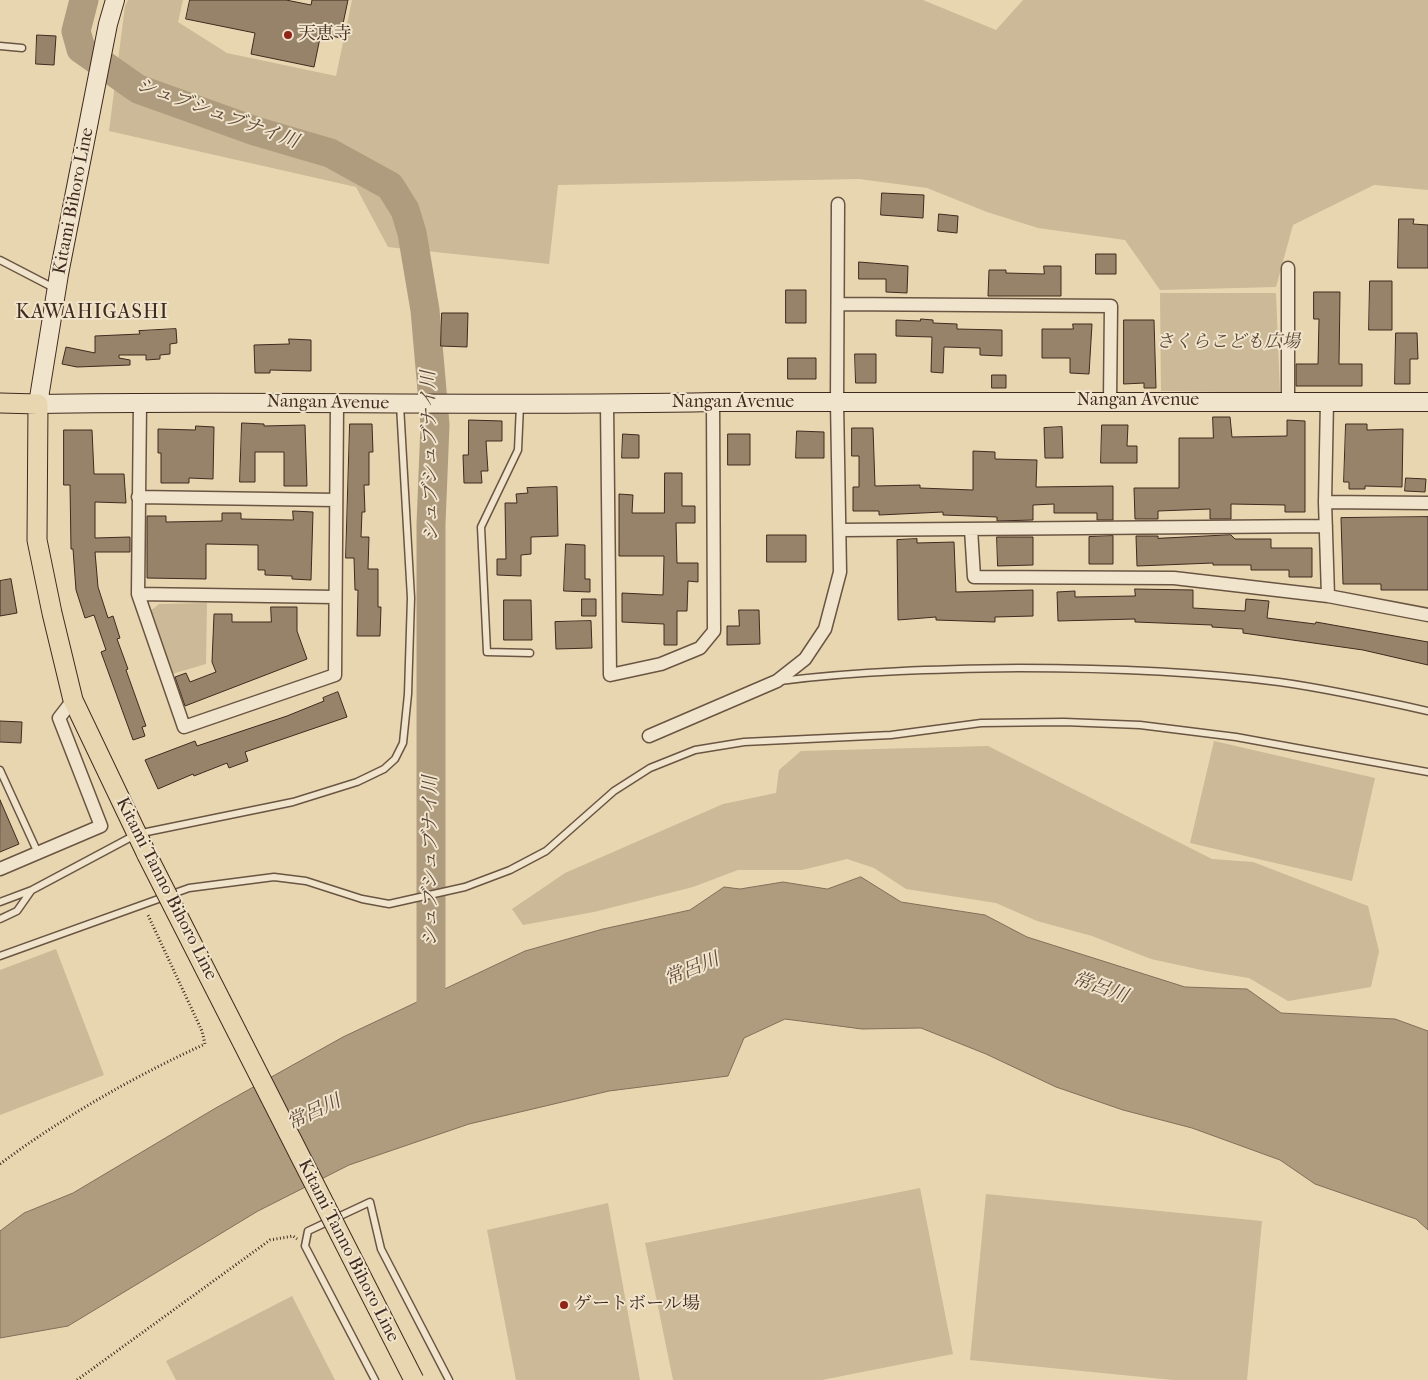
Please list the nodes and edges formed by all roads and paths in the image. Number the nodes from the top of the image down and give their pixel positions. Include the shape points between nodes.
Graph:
1 (115, 0) edge
2 (0, 46) edge
3 (22, 48) dead end
4 (838, 204) dead end
5 (0, 260) edge
6 (1288, 268) dead end
7 (56, 289) junction
8 (838, 304) junction
9 (1110, 401) junction
10 (1288, 401) junction
11 (1327, 401) junction
12 (140, 402) junction
13 (713, 402) junction
14 (837, 402) junction
15 (1428, 402) edge
16 (0, 403) edge
17 (38, 404) junction
18 (336, 404) junction
19 (406, 404) junction
20 (520, 404) junction
21 (607, 405) junction
22 (138, 497) junction
23 (336, 500) junction
24 (1325, 502) junction
25 (1428, 502) edge
26 (1326, 526) junction
27 (971, 529) junction
28 (841, 530) junction
29 (138, 594) junction
30 (335, 596) junction
31 (1328, 596) junction
32 (1428, 615) edge
33 (530, 653) dead end
34 (777, 682) junction
35 (73, 700) junction
36 (1428, 711) edge
37 (649, 736) dead end
38 (0, 770) edge
39 (1428, 772) edge
40 (137, 834) junction
41 (38, 854) junction
42 (0, 870) edge
43 (32, 890) junction
44 (0, 902) edge
45 (143, 906) junction
46 (0, 919) edge
47 (0, 956) edge
48 (0, 1164) edge
49 (305, 1246) junction
50 (77, 1380) edge
51 (375, 1380) edge
52 (414, 1380) edge
53 (449, 1380) edge

1 - 7 main road, Kitami Bihoro Line
2 - 3 lane
4 - 8 street
5 - 7 lane
6 - 10 street
7 - 17 main road, Kitami Bihoro Line
8 - 9 street via 1110,306
8 - 14 street
9 - 10 main road, Nangan Avenue
9 - 14 main road, Nangan Avenue
10 - 11 main road, Nangan Avenue
11 - 15 main road, Nangan Avenue
11 - 24 street
12 - 17 main road, Nangan Avenue
12 - 18 main road, Nangan Avenue
12 - 22 street
13 - 14 main road, Nangan Avenue
13 - 21 main road, Nangan Avenue
13 - 21 street via 714,631 700,648 661,664 610,675
14 - 28 street
16 - 17 main road
17 - 35 main road, Kitami Tanno Bihoro Line via 37,540
18 - 19 main road, Nangan Avenue
18 - 23 street
19 - 20 main road, Nangan Avenue
19 - 40 lane via 411,598 408,694 403,743 395,759 384,769 357,782 293,802
20 - 21 main road, Nangan Avenue
20 - 33 lane via 518,450 481,527 487,652
22 - 23 street
22 - 29 street
23 - 30 street
24 - 25 street
24 - 26 street
26 - 27 street
26 - 31 street
27 - 28 street
27 - 31 street via 974,577 1174,578
28 - 34 street via 840,572 826,628 805,659
29 - 30 street
29 - 30 street via 184,727 335,675
31 - 32 street
34 - 36 lane via 851,673 974,668 1193,673 1280,682
34 - 37 street
35 - 40 main road, Kitami Tanno Bihoro Line
35 - 41 street via 59,718 101,826
38 - 41 lane
39 - 45 lane via 1236,737 1140,726 1064,722 981,723 891,735 744,742 695,750 650,768 614,791 546,851 510,870 418,899 389,904 362,900 306,881 274,877 189,888
40 - 43 lane
40 - 52 main road, Kitami Tanno Bihoro Line, bridge
41 - 42 street
43 - 44 lane
43 - 46 lane via 17,911
45 - 47 lane
45 - 48 path via 202,1031 205,1044 106,1095
49 - 50 path via 294,1236 270,1240
49 - 51 lane
49 - 53 lane via 308,1231 370,1202 381,1249

